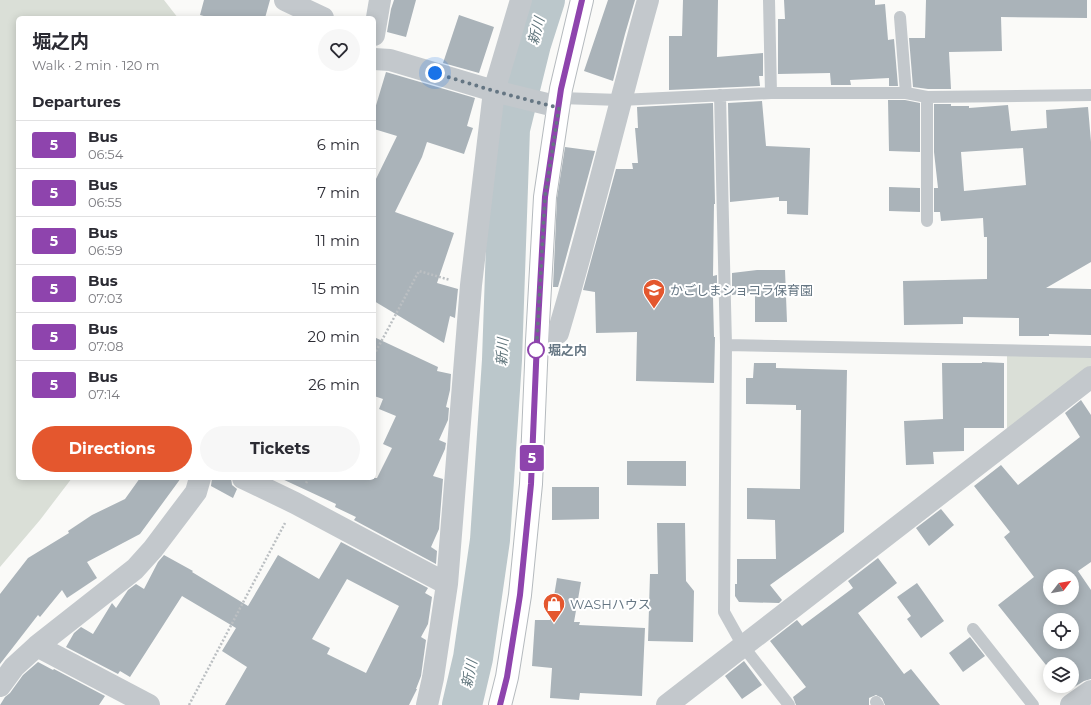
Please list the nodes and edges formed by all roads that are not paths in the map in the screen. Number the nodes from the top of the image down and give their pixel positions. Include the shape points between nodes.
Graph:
1 (286, 0) edge
2 (380, 0) edge
3 (521, 0) edge
4 (582, 0) edge
5 (648, 0) edge
6 (769, 0) edge
7 (318, 16) edge
8 (900, 18) dead end
9 (376, 23) edge
10 (376, 59) edge
11 (494, 91) junction
12 (771, 93) junction
13 (906, 93) junction
14 (720, 95) junction
15 (1091, 95) edge
16 (927, 97) junction
17 (620, 100) junction
18 (559, 103) junction
19 (927, 221) dead end
20 (537, 341) junction
21 (726, 346) junction
22 (1091, 352) edge
23 (1091, 377) edge
24 (199, 480) edge
25 (247, 480) edge
26 (447, 584) junction
27 (973, 629) dead end
28 (37, 646) junction
29 (743, 646) junction
30 (0, 686) edge
31 (1091, 691) edge
32 (149, 705) edge
33 (427, 705) edge
34 (500, 705) edge
35 (667, 705) edge
36 (789, 705) edge
37 (1033, 705) edge
38 (1071, 705) edge

1 - 7 street
2 - 9 street
3 - 11 street
4 - 18 main road
5 - 17 street
6 - 12 lane
8 - 13 lane
10 - 11 street via 390,60
11 - 18 street
11 - 26 street via 471,285
12 - 13 lane
12 - 14 lane
13 - 16 lane
14 - 17 lane
14 - 21 lane
15 - 16 lane
16 - 19 lane
17 - 18 lane
17 - 20 street via 578,267 558,333
18 - 20 main road via 545,197
20 - 34 main road via 531,484 520,595
21 - 22 lane
21 - 29 lane via 724,612
23 - 29 street
24 - 28 street via 196,492 135,569
25 - 26 street
26 - 33 street via 434,678
27 - 37 lane
28 - 30 street via 14,667
28 - 32 street
29 - 35 street
29 - 36 lane
31 - 38 street

